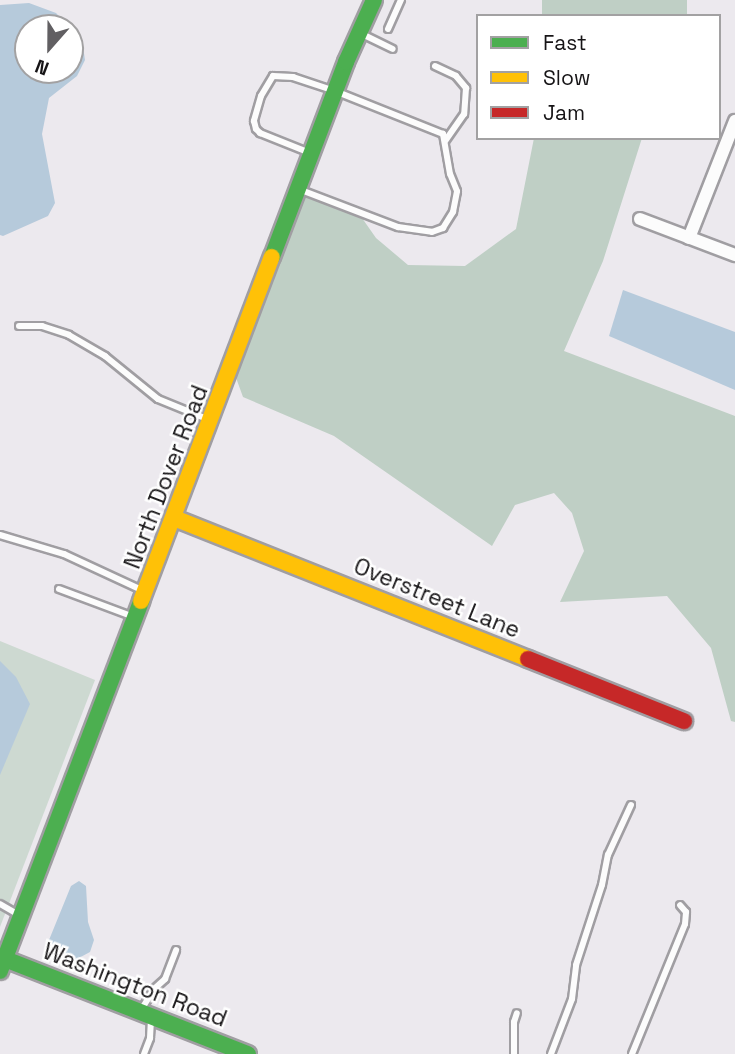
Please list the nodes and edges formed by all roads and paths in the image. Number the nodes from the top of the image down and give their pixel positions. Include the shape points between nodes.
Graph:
1 (374, 0) edge
2 (401, 0) edge
3 (388, 29) dead end
4 (360, 33) junction
5 (393, 49) dead end
6 (435, 66) dead end
7 (335, 91) junction
8 (735, 121) edge
9 (446, 140) junction
10 (312, 154) junction
11 (299, 190) junction
12 (640, 219) dead end
13 (689, 238) junction
14 (735, 255) edge
15 (19, 327) dead end
16 (212, 421) junction
17 (174, 518) junction
18 (0, 535) edge
19 (59, 589) dead end
20 (146, 591) junction
21 (136, 617) junction
22 (684, 721) dead end
23 (631, 805) dead end
24 (0, 904) edge
25 (680, 905) dead end
26 (21, 916) junction
27 (177, 950) dead end
28 (2, 965) edge
29 (517, 1013) dead end
30 (146, 1014) junction
31 (144, 1054) edge
32 (248, 1054) edge
33 (514, 1054) edge
34 (551, 1054) edge
35 (632, 1054) edge

1 - 4 street, North Dover Road
2 - 3 lane
4 - 5 lane
4 - 7 street, North Dover Road
6 - 9 lane via 456,76 466,88 464,114
7 - 9 lane via 437,130
7 - 10 street, North Dover Road
7 - 10 lane via 279,74 267,83 261,96 254,121 260,134
8 - 13 street
9 - 11 lane via 457,191 453,212 443,228 432,232 398,227
10 - 11 street, North Dover Road
11 - 16 street, North Dover Road
12 - 13 street
13 - 14 street
15 - 16 lane via 42,326 69,335 105,356 158,399
16 - 17 street, North Dover Road
17 - 20 street, North Dover Road
17 - 22 street, Overstreet Lane
18 - 20 lane via 64,554
19 - 21 lane
20 - 21 street, North Dover Road
21 - 26 street, North Dover Road
23 - 34 lane via 608,855 576,965 572,999
24 - 26 lane
25 - 35 lane via 686,912 685,924
26 - 28 street, North Dover Road
27 - 30 lane via 165,979 154,989
28 - 30 street, Washington Road
29 - 33 lane
30 - 31 lane via 150,1038
30 - 32 street, Washington Road

